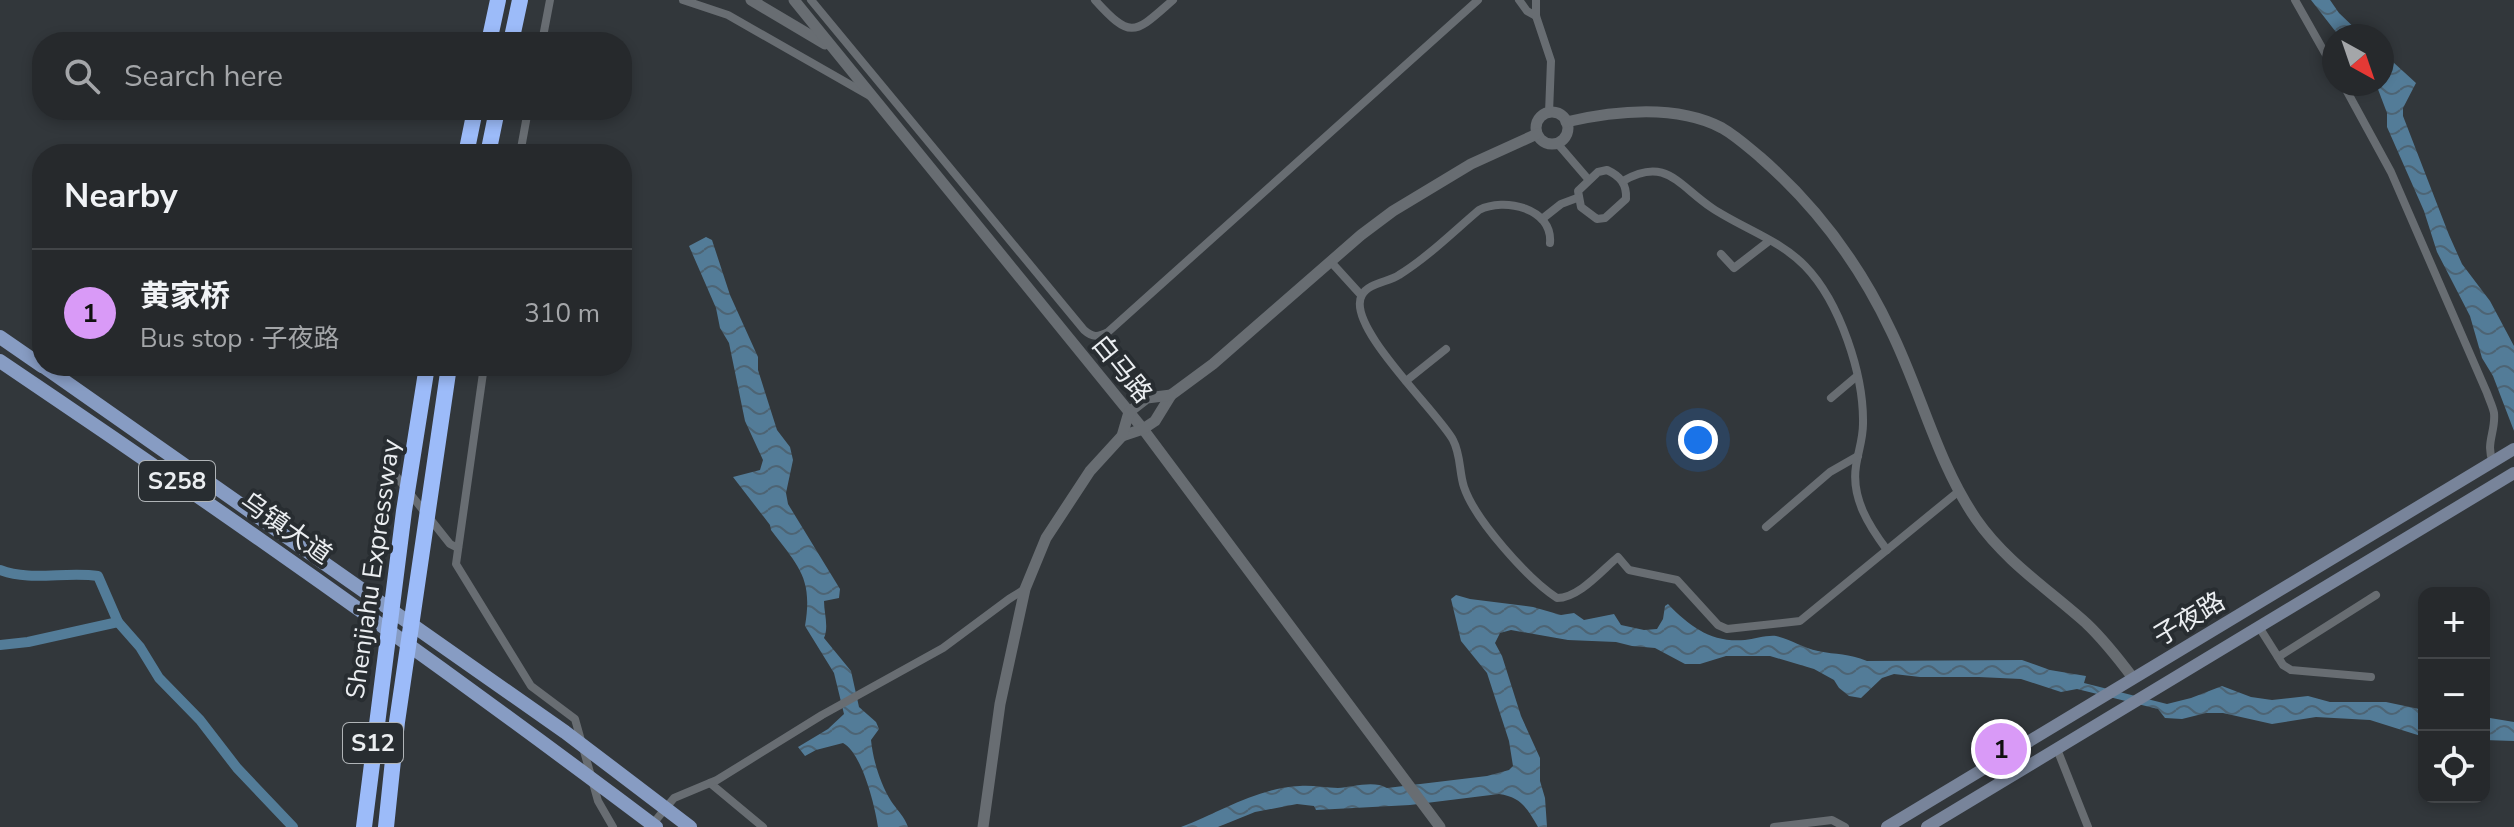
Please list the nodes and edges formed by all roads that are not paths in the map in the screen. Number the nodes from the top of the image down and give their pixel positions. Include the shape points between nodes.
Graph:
1 (498, 0) edge
2 (520, 0) edge
3 (550, 0) edge
4 (683, 0) edge
5 (751, 0) edge
6 (794, 0) edge
7 (811, 0) edge
8 (1095, 0) edge
9 (1173, 0) edge
10 (1478, 0) edge
11 (1519, 0) edge
12 (1536, 0) edge
13 (2295, 0) edge
14 (1536, 16) junction
15 (491, 32) edge
16 (513, 32) edge
17 (544, 32) edge
18 (833, 48) junction
19 (2322, 48) edge
20 (2350, 96) edge
21 (872, 97) junction
22 (1549, 113) junction
23 (473, 120) edge
24 (495, 120) edge
25 (526, 120) edge
26 (1566, 122) junction
27 (1537, 134) junction
28 (1557, 143) junction
29 (468, 144) edge
30 (490, 144) edge
31 (522, 144) edge
32 (1588, 179) junction
33 (1623, 181) junction
34 (1577, 198) junction
35 (1542, 219) junction
36 (1769, 241) junction
37 (1550, 243) dead end
38 (1721, 254) dead end
39 (1331, 262) junction
40 (1361, 295) junction
41 (0, 337) edge
42 (1446, 349) dead end
43 (32, 359) edge
44 (0, 361) edge
45 (56, 376) edge
46 (425, 376) edge
47 (447, 376) edge
48 (483, 376) edge
49 (1857, 376) junction
50 (1406, 381) junction
51 (1171, 395) junction
52 (1831, 398) dead end
53 (1129, 412) junction
54 (1143, 429) junction
55 (1122, 436) junction
56 (2510, 452) edge
57 (1858, 456) junction
58 (2493, 462) junction
59 (384, 466) dead end
60 (2514, 473) edge
61 (1959, 491) junction
62 (1766, 527) dead end
63 (458, 548) junction
64 (1887, 550) junction
65 (1025, 589) junction
66 (2376, 595) dead end
67 (2259, 627) junction
68 (2278, 657) junction
69 (2371, 677) dead end
70 (2133, 678) junction
71 (2019, 746) junction
72 (2057, 749) junction
73 (2031, 765) junction
74 (710, 783) junction
75 (364, 827) edge
76 (386, 827) edge
77 (613, 827) edge
78 (653, 827) edge
79 (690, 827) edge
80 (763, 827) edge
81 (983, 827) edge
82 (1440, 827) edge
83 (1774, 827) edge
84 (1845, 827) edge
85 (1887, 827) edge
86 (1927, 827) edge
87 (2088, 827) edge

1 - 15 highway
2 - 16 highway
3 - 17 street
4 - 21 street via 728,15
5 - 18 street
6 - 18 street, 白马路
7 - 10 street via 1084,330 1099,337
8 - 9 street via 1116,23 1130,28 1144,24
11 - 14 street
12 - 14 street
13 - 19 street
14 - 22 street via 1551,61
18 - 21 street, 白马路
20 - 58 street via 2391,172 2487,393 2494,415 2488,452
21 - 53 street, 白马路
22 - 26 street
22 - 27 street via 1539,118
23 - 29 highway
24 - 30 highway
25 - 31 street
26 - 28 street via 1567,133
26 - 61 street via 1626,113 1690,118 1720,127 1774,169 1828,228 1869,288
27 - 28 street via 1543,142
27 - 39 street via 1421,192
28 - 32 street
32 - 33 street via 1607,170
32 - 34 street
33 - 34 street via 1626,199 1605,218 1589,216
33 - 36 street via 1647,171 1669,174 1719,213
34 - 35 street
35 - 37 street
35 - 40 street via 1521,207 1489,205 1396,278
36 - 38 street via 1734,268
36 - 49 street via 1794,256 1818,282 1841,325
39 - 40 street
39 - 51 street
40 - 50 street via 1369,331
41 - 43 main road, 乌镇大道 / S258
42 - 50 street
44 - 78 main road, 乌镇大道 / S258 via 353,604
45 - 79 main road, 乌镇大道 / S258 via 552,722
46 - 75 highway, Shenjiahu Expressway / S12
47 - 76 highway, Shenjiahu Expressway / S12
48 - 63 street
49 - 52 street
49 - 57 street via 1863,426
50 - 64 street via 1454,441 1464,489 1475,510 1557,598 1575,592 1618,557 1629,570 1677,580 1727,629 1791,623
51 - 53 street via 1147,398
51 - 54 street via 1155,421
53 - 54 street, 白马路
53 - 55 street
54 - 55 street
54 - 82 street, 白马路
55 - 65 street via 1090,471 1046,538
56 - 58 main road, 子夜路
57 - 62 street via 1830,472
57 - 64 street via 1860,506
58 - 70 main road, 子夜路
59 - 63 street
60 - 67 main road, 子夜路
61 - 64 street
61 - 70 street via 1999,549 2102,638
63 - 77 street via 458,571 527,680 578,723 598,801
65 - 74 street via 943,648
65 - 81 street via 1000,704
66 - 68 street
67 - 68 street
67 - 72 main road, 子夜路
68 - 69 street via 2291,670
70 - 71 main road, 子夜路
71 - 73 main road
71 - 85 main road, 子夜路
72 - 73 main road, 子夜路
72 - 87 street
73 - 86 main road, 子夜路
74 - 78 street via 674,798
74 - 80 street
83 - 84 street via 1832,820

